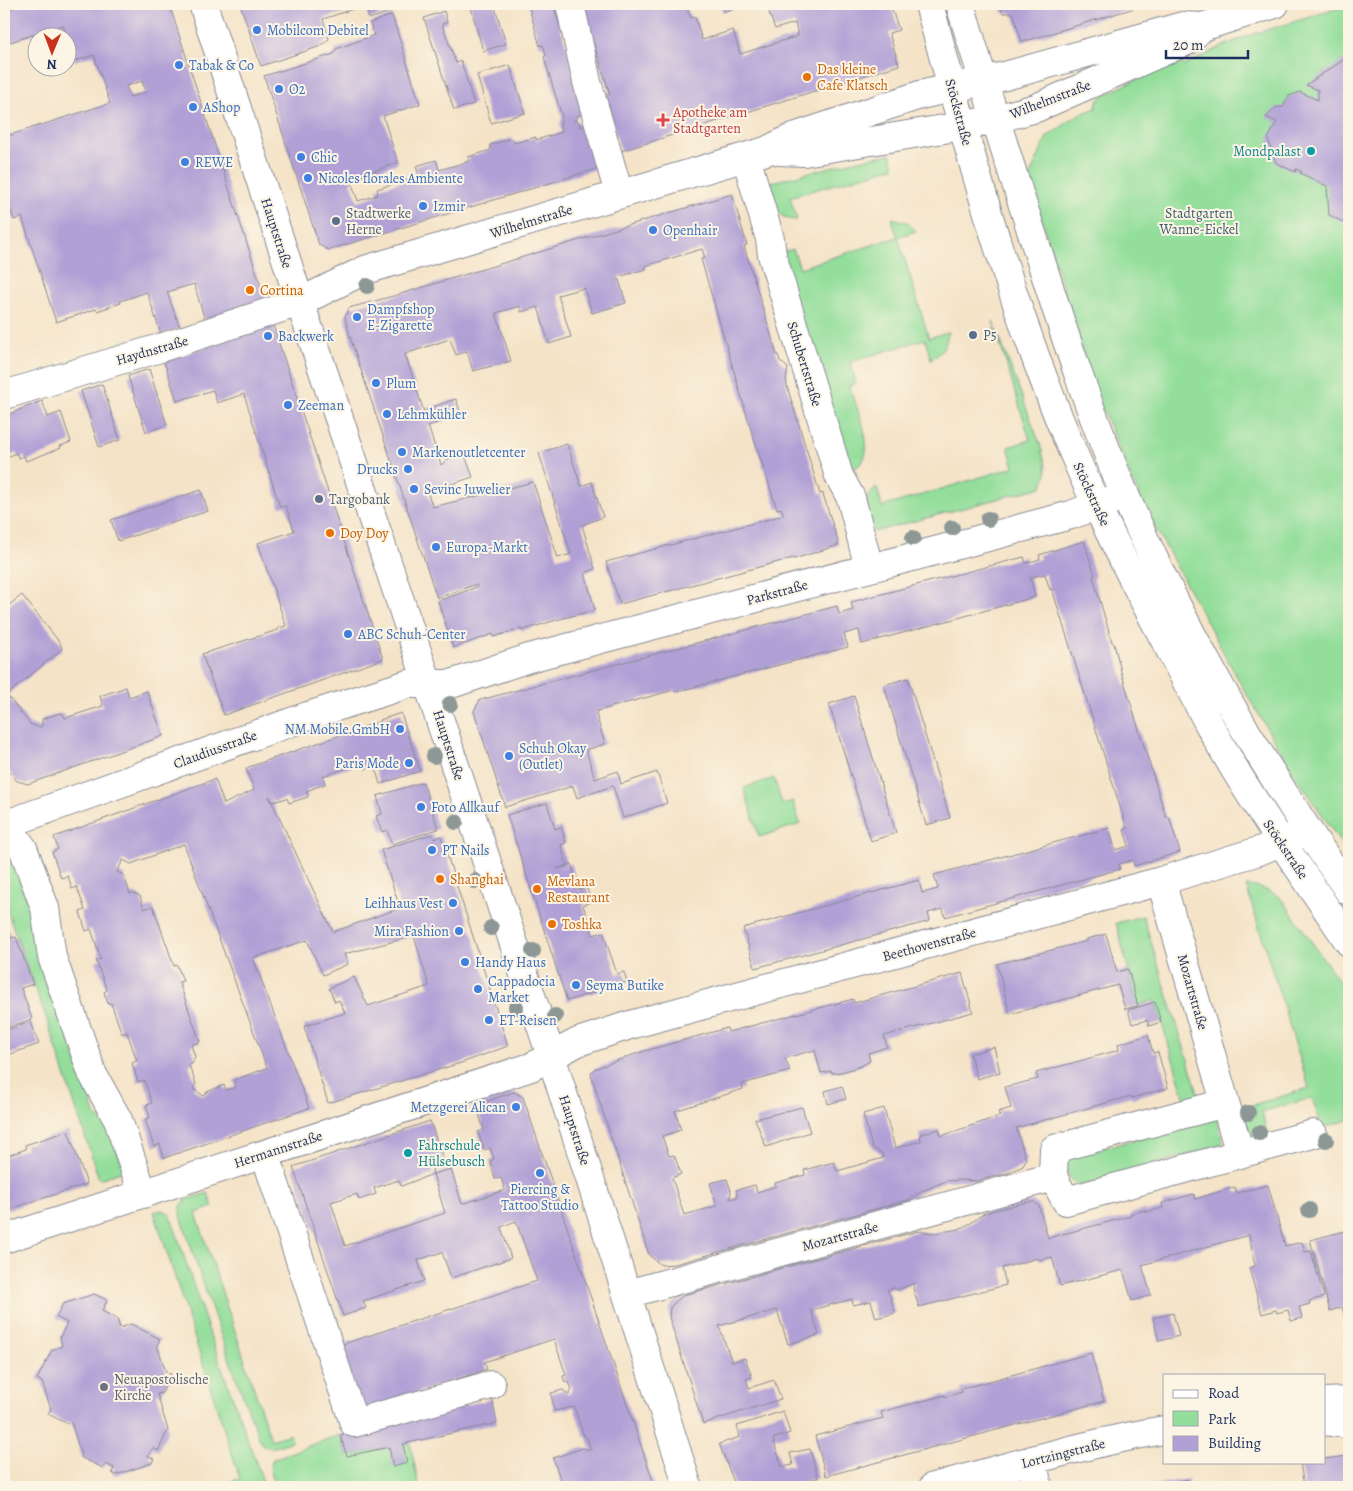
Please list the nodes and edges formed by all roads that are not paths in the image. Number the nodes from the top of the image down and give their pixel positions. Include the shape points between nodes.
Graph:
1 (204, 4) edge
2 (570, 4) edge
3 (929, 4) edge
4 (960, 4) edge
5 (1275, 4) edge
6 (1202, 27) junction
7 (984, 81) junction
8 (952, 88) junction
9 (996, 119) junction
10 (962, 126) junction
11 (756, 154) junction
12 (619, 194) junction
13 (300, 302) junction
14 (4, 395) edge
15 (1125, 495) junction
16 (1097, 506) junction
17 (869, 568) junction
18 (428, 684) junction
19 (4, 824) edge
20 (1307, 830) junction
21 (1281, 842) junction
22 (1161, 881) junction
23 (1349, 890) edge
24 (1349, 942) edge
25 (551, 1056) junction
26 (1225, 1103) junction
27 (1313, 1134) dead end
28 (265, 1154) junction
29 (1240, 1154) junction
30 (1053, 1177) junction
31 (143, 1194) junction
32 (4, 1239) edge
33 (627, 1294) junction
34 (491, 1386) dead end
35 (1349, 1401) edge
36 (1326, 1402) edge
37 (1326, 1421) edge
38 (1349, 1424) edge
39 (1163, 1430) edge
40 (1032, 1460) junction
41 (688, 1487) edge
42 (933, 1487) edge
43 (1038, 1487) edge

1 - 13 street, Hauptstraße
2 - 12 street via 587,82
3 - 8 street, Stöckstraße
4 - 7 street, Stöckstraße
5 - 6 street, Wilhelmstraße
6 - 7 street, Wilhelmstraße via 1183,26
6 - 9 street, Wilhelmstraße via 1189,40 1150,58 1036,108
7 - 8 street, Wilhelmstraße
7 - 9 street, Stöckstraße
8 - 10 street, Stöckstraße
8 - 11 street, Wilhelmstraße via 920,95 794,137
9 - 10 street, Wilhelmstraße
9 - 15 street, Stöckstraße via 1080,381
10 - 11 street, Wilhelmstraße via 804,152
10 - 16 street, Stöckstraße via 1018,308
11 - 12 street, Wilhelmstraße
11 - 17 street, Schubertstraße via 772,255 839,476 851,498
12 - 13 street, Wilhelmstraße via 365,270
13 - 14 street, Haydnstraße
13 - 18 street, Hauptstraße
15 - 16 street, Parkstraße
15 - 20 street, Stöckstraße via 1158,570 1200,652
16 - 17 street, Parkstraße
16 - 21 street, Stöckstraße via 1218,742
17 - 18 street, Parkstraße via 529,658 451,684
18 - 19 street, Claudiusstraße via 408,684 308,716
18 - 25 street, Hauptstraße
19 - 31 street via 24,848 45,908 52,956 92,1073 118,1120
20 - 21 street, Beethovenstraße
20 - 23 street, Stöckstraße
21 - 22 street, Beethovenstraße
21 - 24 street, Stöckstraße
22 - 25 street, Beethovenstraße via 630,1025 578,1042
22 - 26 street, Mozartstraße
25 - 28 street, Hermannstraße via 532,1066
25 - 33 street, Hauptstraße
26 - 29 street, Mozartstraße
26 - 30 street via 1054,1149
27 - 29 street
28 - 31 street, Hermannstraße
28 - 34 street via 354,1423
29 - 30 street via 1066,1201
30 - 33 street, Mozartstraße
31 - 32 street, Hermannstraße
33 - 41 street, Hauptstraße
35 - 36 street
37 - 38 street
39 - 40 street, Lortzingstraße
40 - 42 street, Lortzingstraße
40 - 43 street

